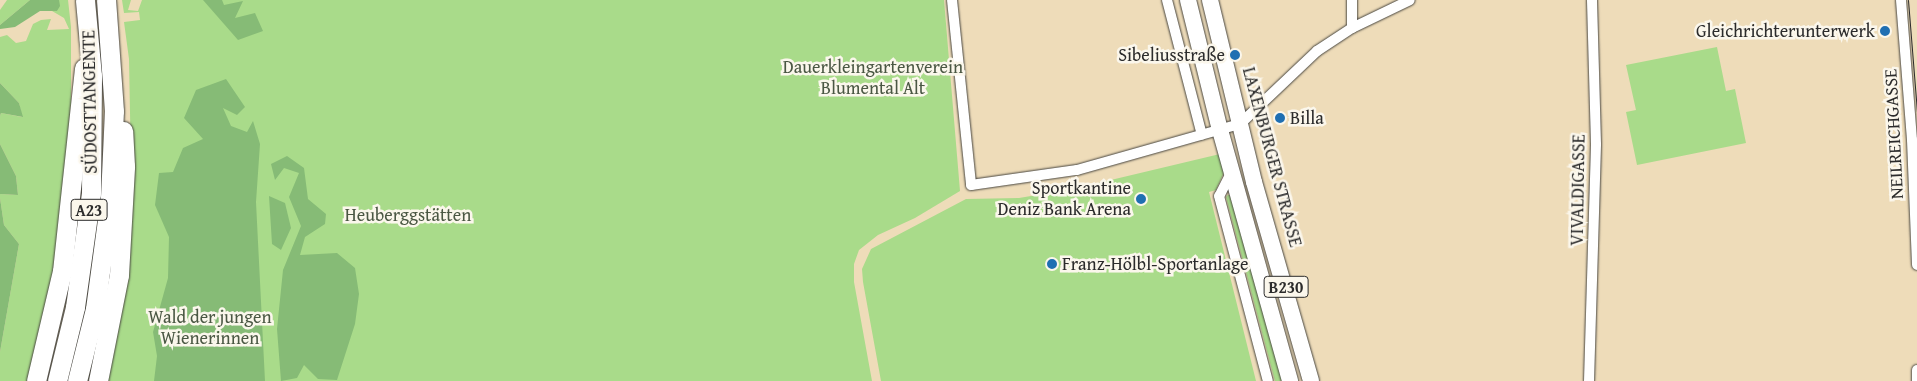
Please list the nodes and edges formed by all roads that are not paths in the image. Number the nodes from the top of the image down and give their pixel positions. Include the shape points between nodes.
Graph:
1 (86, 0) edge
2 (106, 0) edge
3 (952, 0) edge
4 (1167, 0) edge
5 (1188, 0) edge
6 (1210, 0) edge
7 (1352, 0) edge
8 (1410, 0) edge
9 (1592, 0) edge
10 (1901, 0) edge
11 (1352, 28) junction
12 (90, 35) junction
13 (112, 65) junction
14 (1240, 124) junction
15 (1220, 130) junction
16 (1202, 135) junction
17 (1232, 171) junction
18 (1917, 266) edge
19 (1917, 370) edge
20 (36, 381) edge
21 (57, 381) edge
22 (78, 381) edge
23 (98, 381) edge
24 (1268, 381) edge
25 (1290, 381) edge
26 (1311, 381) edge
27 (1589, 381) edge
28 (1916, 381) edge

1 - 12 highway, SÜDOSTTANGENTE / A23
2 - 13 highway, SÜDOSTTANGENTE / A23
3 - 16 street via 971,184 1077,170
4 - 16 street
5 - 15 main road, B230
6 - 14 main road, LAXENBURGER STRASSE / B230
7 - 11 street
8 - 11 street
9 - 27 street, VIVALDIGASSE via 1596,144
10 - 18 street, NEILREICHGASSE via 1912,140
11 - 14 street via 1317,51
12 - 20 highway via 80,93 62,271
12 - 21 highway, SÜDOSTTANGENTE / A23 via 91,193 75,307
13 - 22 highway, SÜDOSTTANGENTE / A23 via 110,198 95,310
13 - 23 highway via 126,151 124,220 111,327
14 - 15 street
14 - 26 main road, LAXENBURGER STRASSE / B230
15 - 16 street
15 - 17 main road, B230
17 - 24 street via 1219,196
17 - 25 main road, B230
19 - 28 street

